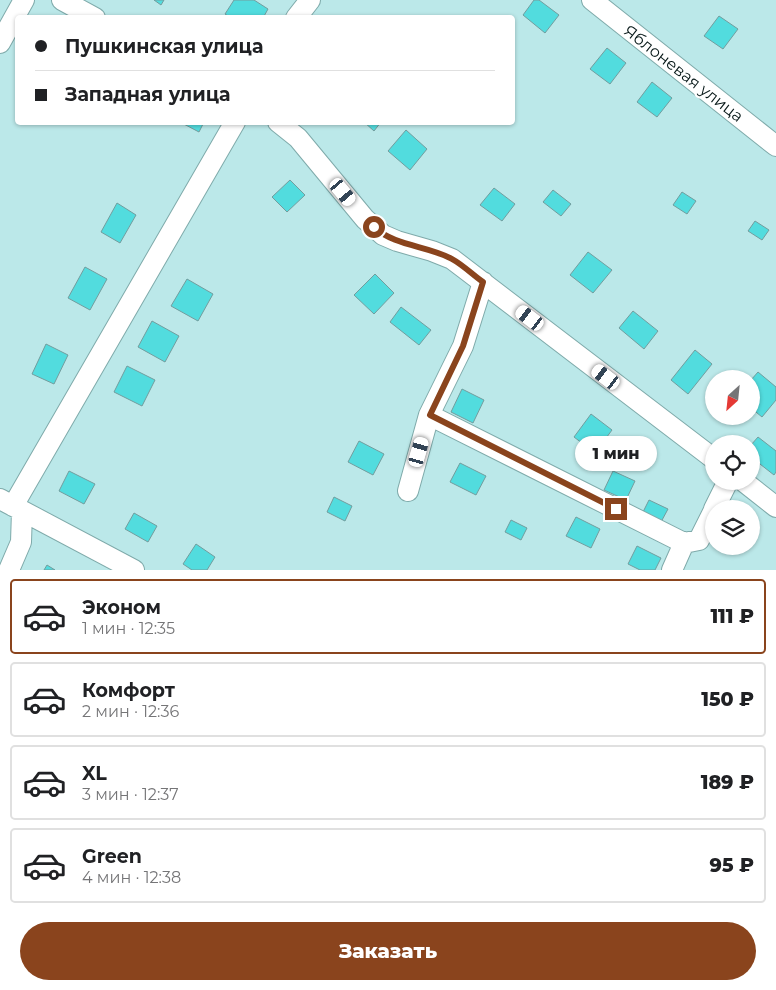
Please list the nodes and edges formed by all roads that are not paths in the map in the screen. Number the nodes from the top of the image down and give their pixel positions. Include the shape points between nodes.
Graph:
1 (24, 0) edge
2 (62, 0) edge
3 (310, 0) edge
4 (592, 0) edge
5 (16, 15) edge
6 (90, 15) edge
7 (298, 15) edge
8 (15, 16) edge
9 (0, 43) edge
10 (232, 125) edge
11 (282, 125) edge
12 (776, 146) edge
13 (483, 282) junction
14 (430, 415) junction
15 (705, 452) edge
16 (408, 490) dead end
17 (754, 490) edge
18 (11, 505) edge
19 (776, 507) edge
20 (705, 526) edge
21 (684, 543) junction
22 (9, 570) edge
23 (134, 570) edge
24 (672, 570) edge

1 - 5 street
2 - 6 street
3 - 7 street
4 - 12 street, Яблоневая улица
8 - 9 street
10 - 18 street
11 - 13 street via 298,138 365,219 383,235 452,259
13 - 14 street via 463,346
13 - 15 street
14 - 16 street
14 - 21 street
17 - 19 street
18 - 22 street via 21,542
18 - 23 street
20 - 21 street via 698,540
21 - 24 street

